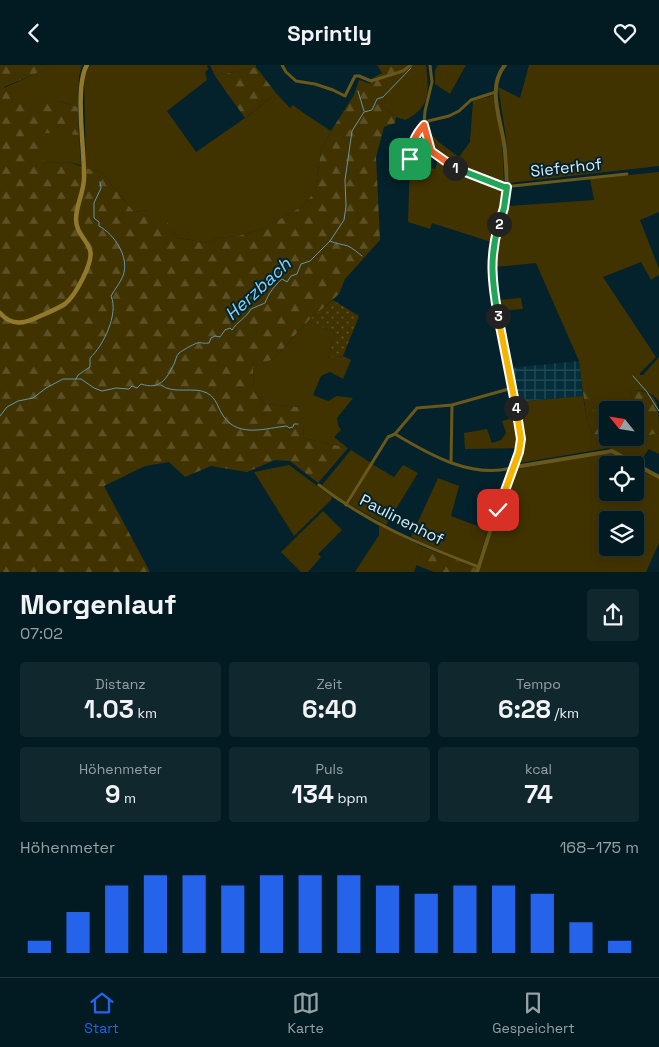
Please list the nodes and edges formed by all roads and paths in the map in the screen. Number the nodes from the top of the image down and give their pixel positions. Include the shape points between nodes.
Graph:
1 (87, 65) edge
2 (282, 65) edge
3 (411, 65) edge
4 (430, 65) edge
5 (505, 65) edge
6 (496, 92) junction
7 (424, 124) junction
8 (410, 159) dead end
9 (627, 174) dead end
10 (507, 187) junction
11 (0, 313) edge
12 (512, 388) junction
13 (452, 405) junction
14 (395, 434) junction
15 (451, 462) junction
16 (515, 467) junction
17 (659, 477) edge
18 (319, 485) dead end
19 (346, 505) junction
20 (478, 570) edge

1 - 11 main road via 82,77 84,178 76,219 78,232 90,251 90,259 80,284 64,304 20,323 8,320
2 - 3 street via 296,81 315,84 345,96 356,76 371,81 403,71
4 - 7 street via 432,82
5 - 6 street via 498,77
6 - 7 street via 471,100 449,116
6 - 10 street
7 - 8 street via 410,147
7 - 10 street via 431,151 452,166
9 - 10 street, Sieferhof
10 - 12 street via 491,265
12 - 13 street
12 - 16 street via 521,439
13 - 14 street via 417,407
13 - 15 street
14 - 15 street via 435,457
14 - 19 street via 388,437
15 - 16 street via 487,469
16 - 17 street via 612,451
16 - 20 street
18 - 19 street, Paulinenhof
19 - 20 street, Paulinenhof

